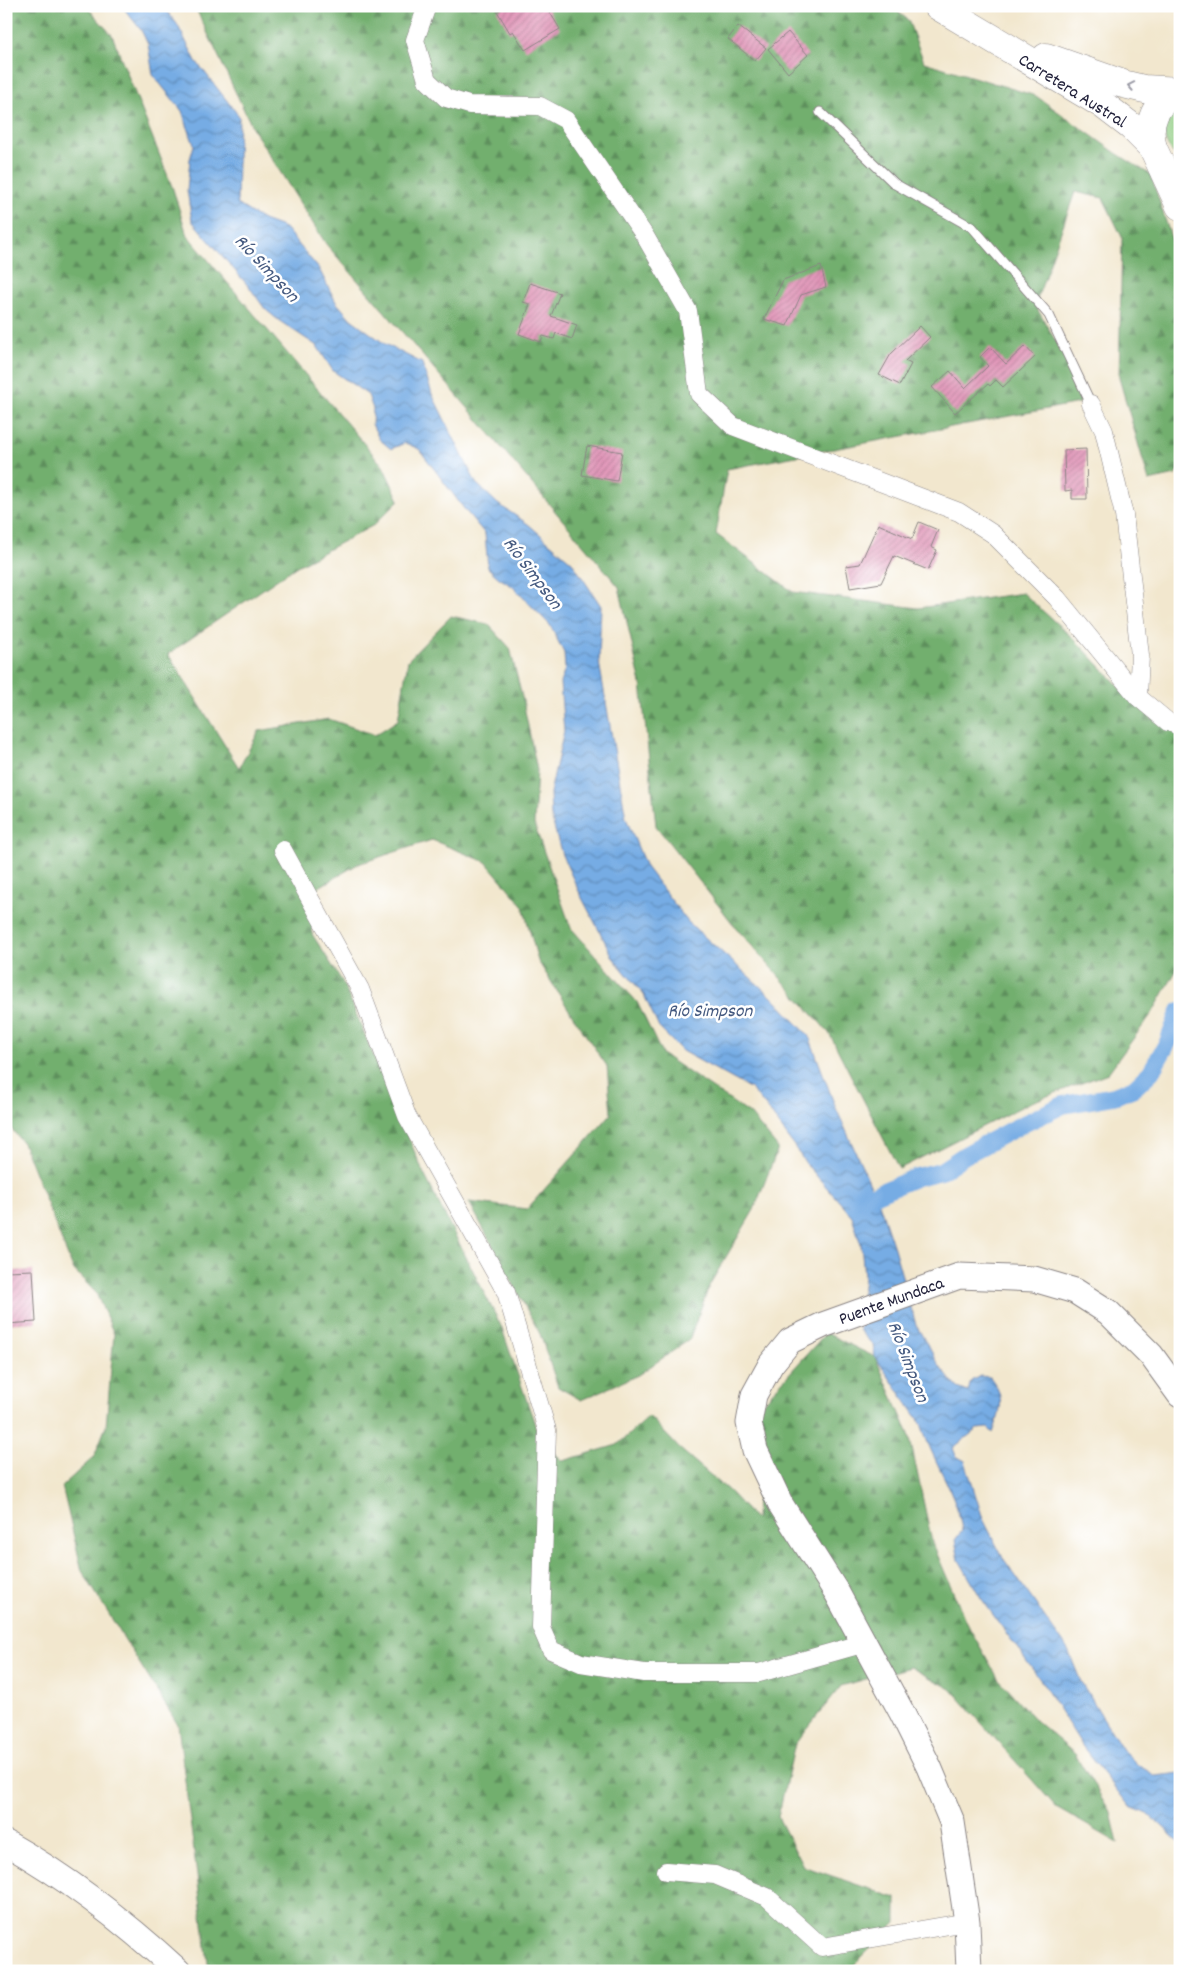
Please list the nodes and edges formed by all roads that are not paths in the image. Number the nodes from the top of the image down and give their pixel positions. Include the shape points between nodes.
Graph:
1 (427, 6) edge
2 (938, 6) edge
3 (986, 36) junction
4 (1180, 91) edge
5 (820, 112) dead end
6 (1164, 160) edge
7 (1180, 206) edge
8 (1091, 404) joint
9 (1138, 697) junction
10 (1180, 726) edge
11 (283, 850) dead end
12 (1180, 1395) edge
13 (865, 1643) junction
14 (6, 1843) edge
15 (666, 1870) dead end
16 (967, 1922) junction
17 (178, 1971) edge
18 (969, 1971) edge

1 - 9 street via 414,40 427,80 446,98 469,105 540,106 566,120 645,236 688,311 699,394 733,426 959,512 993,534 1057,598
2 - 3 highway, Carretera Austral
4 -> 3 highway, Carretera Austral via 1123,84
3 - 6 highway, Carretera Austral via 1102,104 1132,127
4 - 6 highway via 1165,100 1153,117 1150,138
5 - 8 lane via 895,184 973,228 1049,315
6 - 7 highway, Carretera Austral
8 - 9 street via 1104,431 1124,515 1140,655
9 - 10 street via 1168,722
11 - 13 street via 360,989 407,1116 506,1292 547,1430 541,1628 551,1650 581,1663 644,1673 759,1673
12 - 13 street, Puente Mundaca via 1151,1355 1108,1312 1075,1291 1034,1280 959,1276 823,1325 790,1341 771,1364 754,1395 750,1423 755,1450 781,1505
13 - 16 street, Puente Mundaca via 929,1767 952,1822
14 - 17 street via 33,1858 135,1931
15 - 16 street via 715,1874 767,1897 822,1947
16 - 18 street, Puente Mundaca

